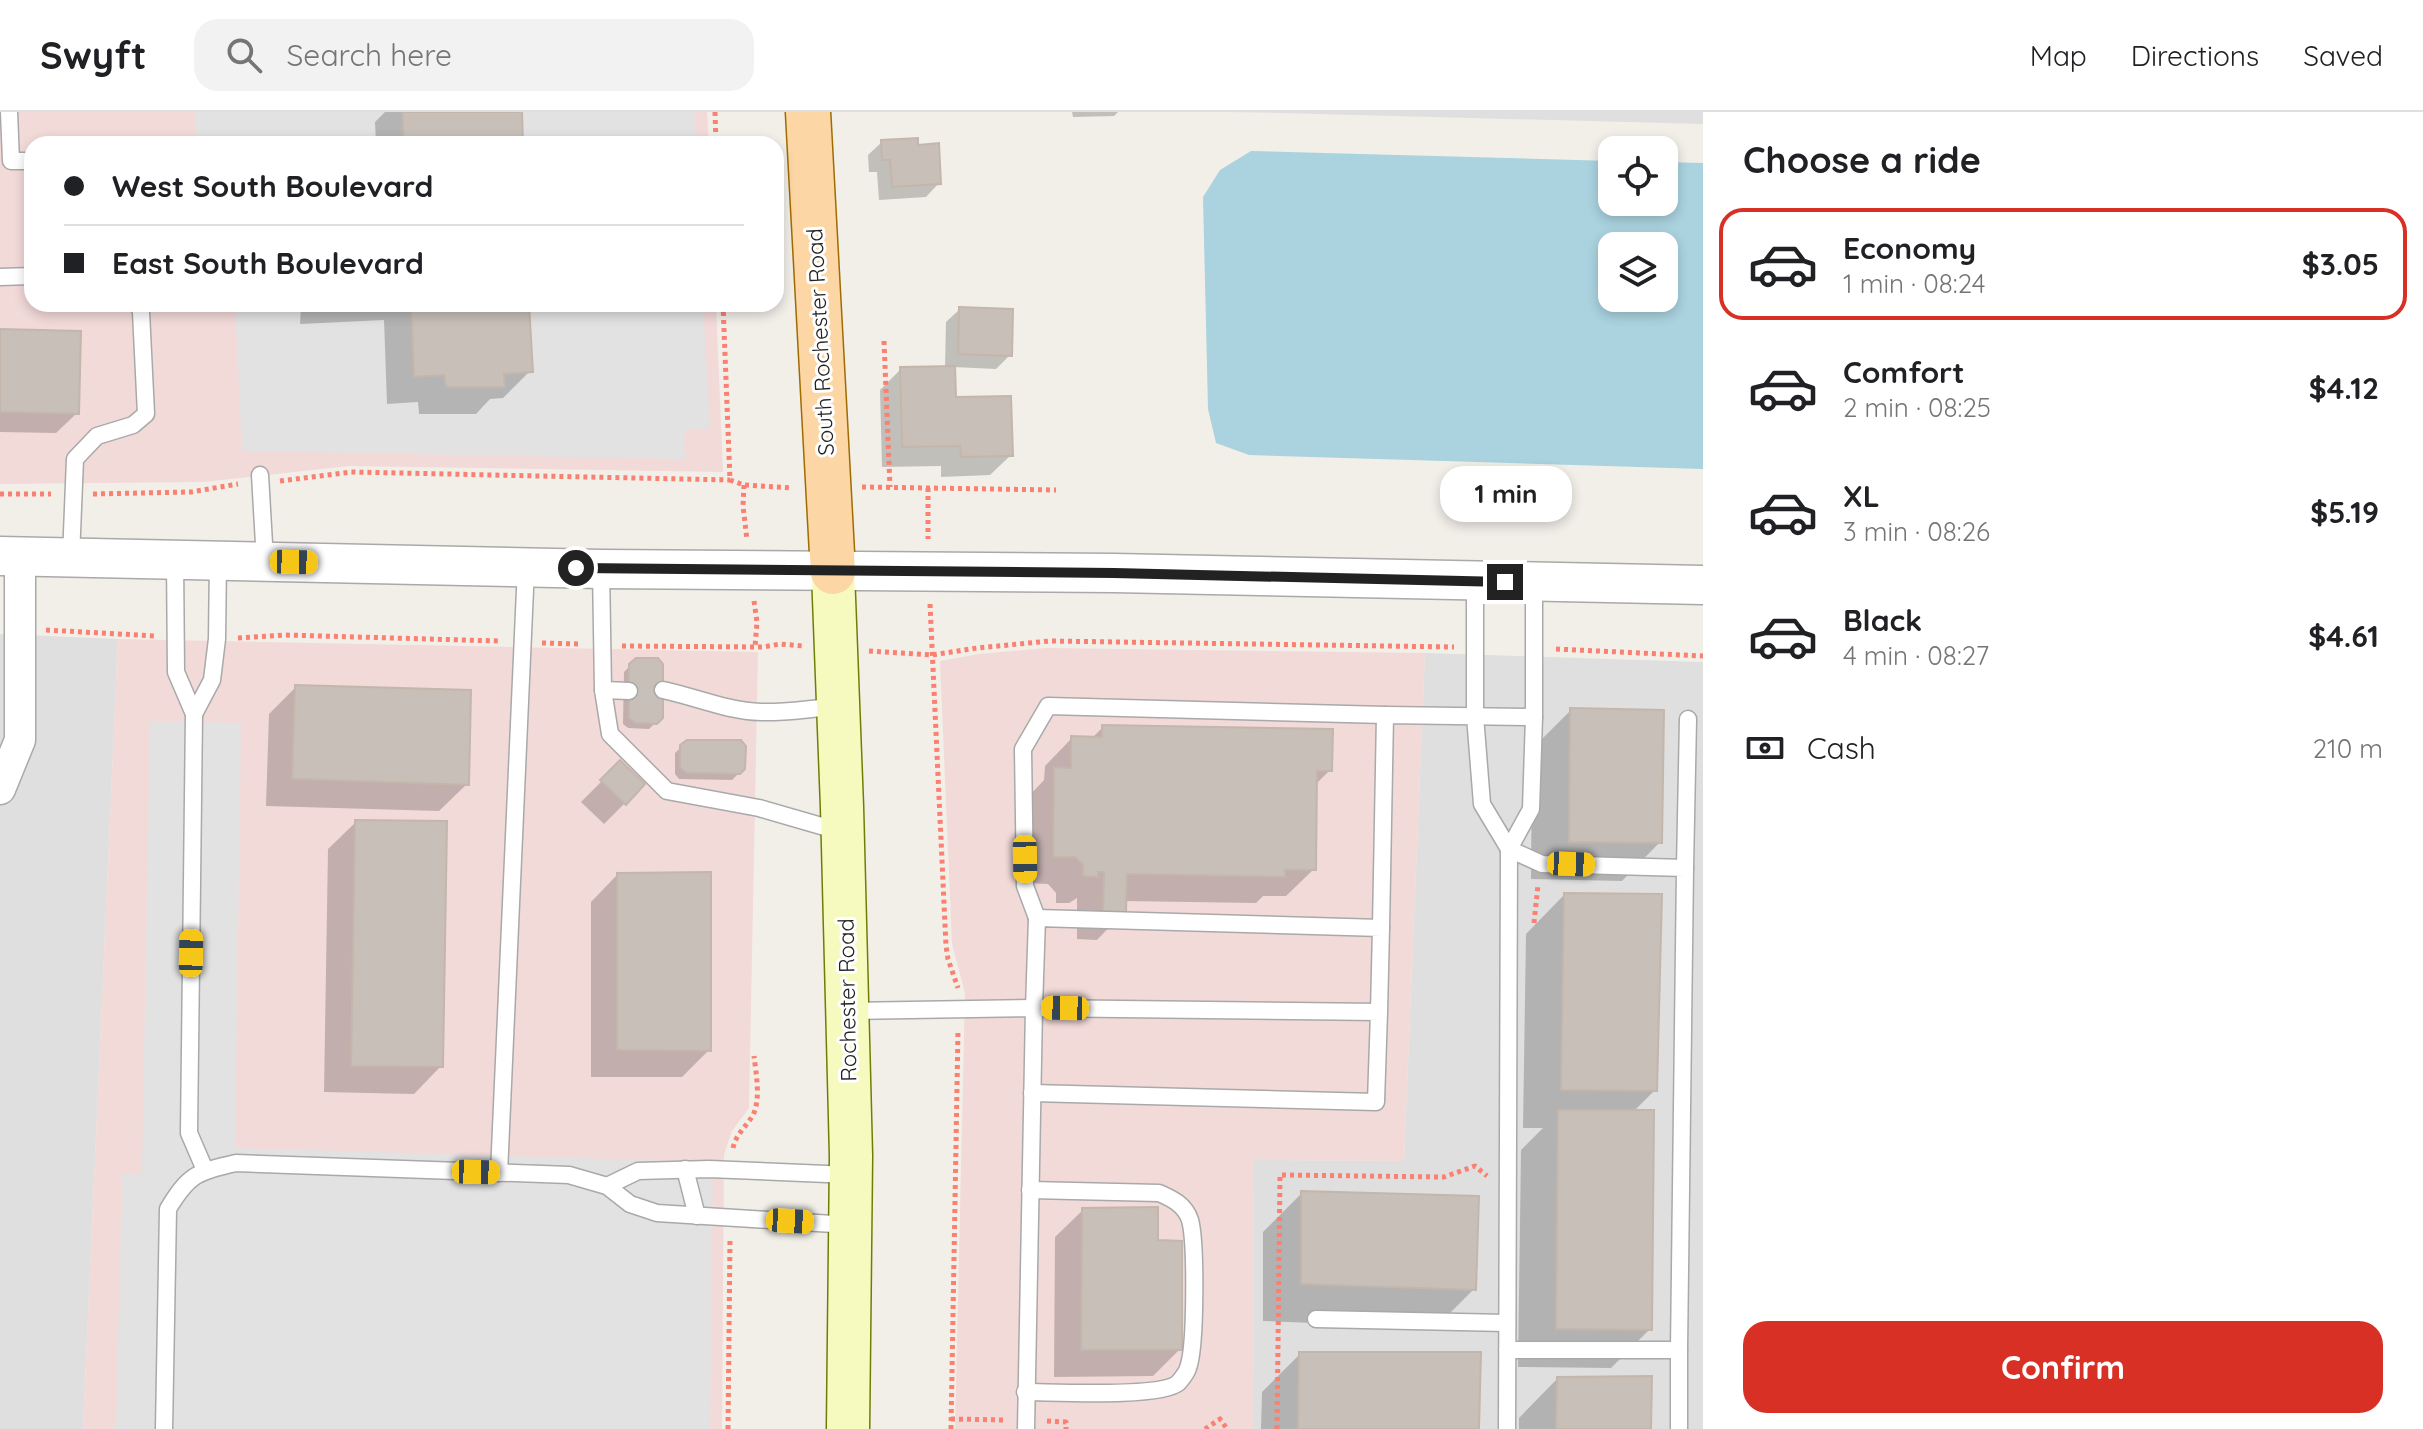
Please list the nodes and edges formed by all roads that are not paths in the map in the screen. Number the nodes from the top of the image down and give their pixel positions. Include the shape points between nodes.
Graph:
1 (9, 112) edge
2 (808, 112) edge
3 (24, 161) edge
4 (24, 276) edge
5 (0, 277) edge
6 (141, 312) edge
7 (260, 475) dead end
8 (10, 556) edge
9 (71, 557) junction
10 (175, 558) junction
11 (218, 559) junction
12 (265, 561) junction
13 (526, 567) junction
14 (601, 569) junction
15 (833, 572) junction
16 (1475, 581) junction
17 (1534, 582) junction
18 (1703, 585) edge
19 (603, 690) junction
20 (663, 690) dead end
21 (629, 691) dead end
22 (838, 707) junction
23 (194, 714) junction
24 (1385, 715) junction
25 (1475, 716) junction
26 (1534, 717) junction
27 (1688, 719) dead end
28 (0, 789) edge
29 (843, 832) junction
30 (1509, 849) junction
31 (1685, 868) junction
32 (1037, 918) junction
33 (1381, 928) junction
34 (1034, 1008) junction
35 (847, 1011) junction
36 (1379, 1012) junction
37 (1032, 1093) junction
38 (685, 1169) junction
39 (205, 1170) junction
40 (499, 1173) junction
41 (850, 1175) junction
42 (607, 1186) junction
43 (1030, 1190) junction
44 (697, 1216) junction
45 (850, 1225) junction
46 (1316, 1319) dead end
47 (1507, 1323) junction
48 (1507, 1350) junction
49 (1679, 1350) junction
50 (1025, 1392) junction
51 (164, 1429) edge
52 (848, 1429) edge
53 (1026, 1429) edge
54 (1507, 1429) edge
55 (1679, 1429) edge

1 - 3 lane via 11,161
2 - 15 main road, South Rochester Road
4 - 5 lane
6 - 9 lane via 146,414 133,425 97,436 75,459
7 - 12 lane
8 - 9 street
8 - 28 street via 20,740
9 - 10 street
10 - 11 street
10 - 23 lane via 176,672
11 - 12 street
11 - 23 lane via 212,680
12 - 13 street
13 - 14 street
13 - 40 lane
14 - 15 street
14 - 19 lane
15 - 16 street
15 - 22 main road, Rochester Road
16 - 17 street
16 - 25 lane
17 - 18 street
17 - 26 lane
19 - 21 lane
19 - 29 lane via 610,734 667,791 759,808
20 - 22 lane via 761,712
22 - 29 main road, Rochester Road
23 - 39 lane via 189,1133
24 - 25 lane
24 - 32 lane via 1048,706 1023,749 1025,886
24 - 33 lane
25 - 26 lane
25 - 30 lane via 1482,804
26 - 30 lane via 1531,809
27 - 31 lane
29 - 35 main road, Rochester Road
30 - 31 lane via 1542,864
30 - 47 lane
31 - 49 lane
32 - 33 lane
32 - 34 lane
33 - 36 lane
34 - 35 lane
34 - 36 lane
34 - 37 lane
35 - 41 main road, Rochester Road
36 - 37 lane via 1376,1102
37 - 43 lane
38 - 41 lane
38 - 42 lane via 638,1171
38 - 44 lane
39 - 40 lane via 236,1163
39 - 51 lane via 183,1183 168,1209
40 - 42 lane via 569,1175
41 - 45 main road, Rochester Road
42 - 44 lane via 630,1204 657,1213
43 - 50 lane
43 - 50 lane via 1159,1193 1178,1201 1189,1218 1194,1251 1192,1342 1188,1368 1177,1384 1154,1392
44 - 45 lane
45 - 52 main road, Rochester Road
46 - 47 lane
47 - 48 lane
48 - 49 lane
48 - 54 lane
49 - 55 lane
50 - 53 lane

